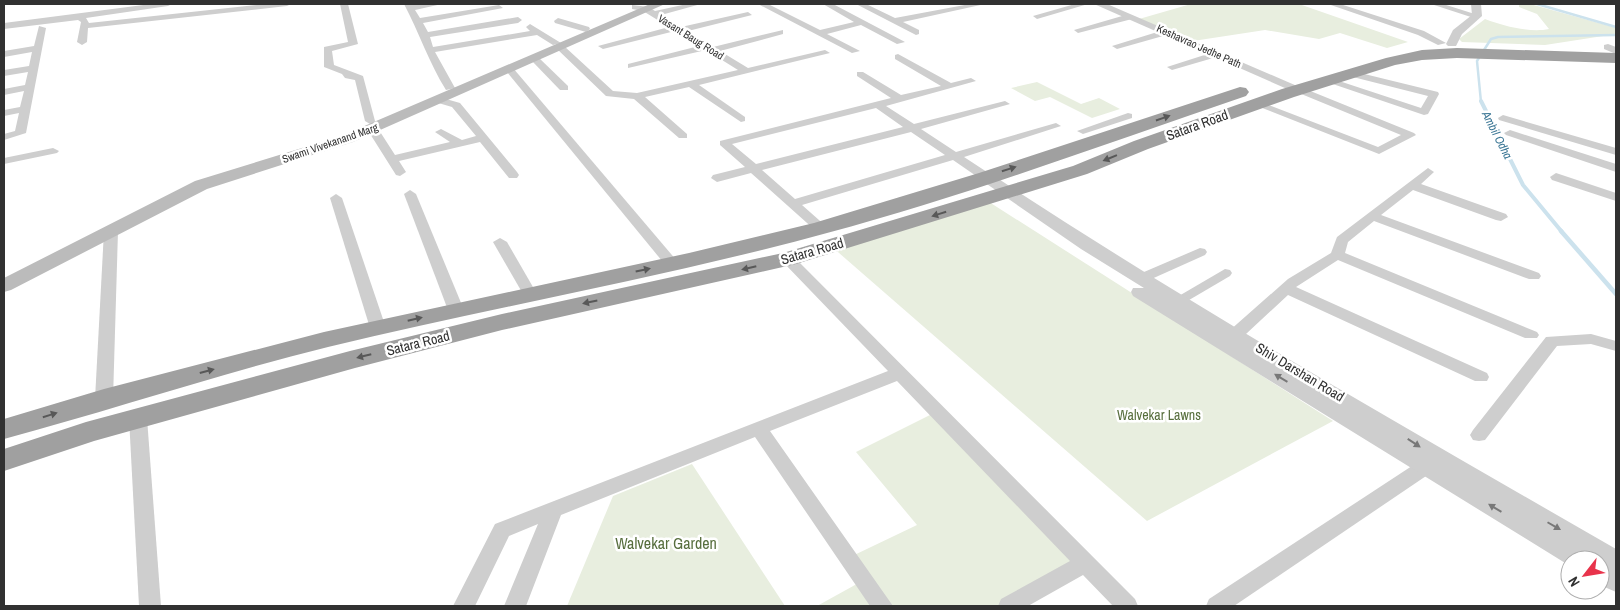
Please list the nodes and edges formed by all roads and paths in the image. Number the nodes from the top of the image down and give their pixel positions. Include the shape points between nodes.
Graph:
1 (287, 4) edge
2 (344, 4) edge
3 (438, 4) edge
4 (698, 4) edge
5 (762, 4) edge
6 (827, 4) edge
7 (878, 4) edge
8 (948, 4) edge
9 (981, 4) edge
10 (1084, 4) edge
11 (1099, 4) edge
12 (1332, 4) edge
13 (1435, 4) edge
14 (1476, 4) edge
15 (171, 5) edge
16 (863, 5) edge
17 (409, 6) edge
18 (496, 6) edge
19 (650, 6) edge
20 (959, 9) junction
21 (748, 14) dead end
22 (1037, 16) dead end
23 (1477, 16) junction
24 (71, 17) junction
25 (1129, 17) junction
26 (518, 20) junction
27 (418, 21) junction
28 (894, 21) junction
29 (558, 22) dead end
30 (863, 22) junction
31 (84, 23) junction
32 (4, 26) edge
33 (42, 28) dead end
34 (586, 29) junction
35 (678, 29) junction
36 (1078, 30) dead end
37 (538, 32) junction
38 (780, 32) dead end
39 (916, 32) dead end
40 (1167, 32) junction
41 (819, 33) junction
42 (425, 35) junction
43 (82, 42) dead end
44 (900, 42) dead end
45 (559, 46) junction
46 (603, 46) dead end
47 (1117, 46) dead end
48 (1454, 46) junction
49 (38, 48) junction
50 (710, 48) junction
51 (429, 50) junction
52 (1614, 50) edge
53 (855, 51) dead end
54 (825, 53) dead end
55 (4, 54) edge
56 (1217, 54) junction
57 (898, 57) dead end
58 (536, 59) junction
59 (631, 66) dead end
60 (1172, 66) dead end
61 (34, 68) junction
62 (510, 70) junction
63 (746, 71) junction
64 (1348, 72) junction
65 (4, 73) edge
66 (860, 74) dead end
67 (971, 80) dead end
68 (1326, 80) junction
69 (1278, 81) junction
70 (690, 83) junction
71 (949, 86) junction
72 (30, 88) junction
73 (450, 88) junction
74 (564, 88) dead end
75 (1298, 89) junction
76 (4, 92) edge
77 (637, 96) junction
78 (900, 99) junction
79 (439, 100) junction
80 (1006, 104) dead end
81 (1257, 104) junction
82 (878, 105) junction
83 (25, 109) junction
84 (4, 113) edge
85 (1128, 116) dead end
86 (1503, 118) dead end
87 (741, 119) dead end
88 (371, 125) junction
89 (1056, 126) dead end
90 (913, 129) junction
91 (441, 132) dead end
92 (1510, 133) dead end
93 (682, 136) dead end
94 (4, 137) edge
95 (483, 138) junction
96 (1099, 140) junction
97 (462, 144) junction
98 (52, 151) dead end
99 (1616, 152) edge
100 (956, 156) junction
101 (393, 160) junction
102 (4, 161) edge
103 (1616, 168) edge
104 (755, 169) junction
105 (400, 172) dead end
106 (1428, 172) dead end
107 (512, 175) dead end
108 (1556, 177) dead end
109 (717, 178) dead end
110 (979, 179) junction
111 (1412, 185) junction
112 (410, 194) dead end
113 (1002, 195) junction
114 (1616, 197) edge
115 (336, 198) dead end
116 (794, 203) junction
117 (1371, 216) junction
118 (1501, 217) dead end
119 (821, 228) junction
120 (111, 231) junction
121 (500, 242) dead end
122 (1200, 252) dead end
123 (1337, 255) junction
124 (788, 259) junction
125 (672, 264) junction
126 (4, 273) edge
127 (1225, 273) dead end
128 (1534, 276) dead end
129 (1142, 278) junction
130 (4, 286) edge
131 (1287, 288) junction
132 (530, 294) junction
133 (1178, 300) junction
134 (456, 310) junction
135 (378, 328) junction
136 (1531, 335) dead end
137 (1231, 339) junction
138 (1616, 346) edge
139 (900, 373) junction
140 (1481, 377) dead end
141 (104, 399) junction
142 (138, 418) junction
143 (4, 429) edge
144 (759, 430) junction
145 (1479, 435) dead end
146 (4, 460) edge
147 (1426, 467) junction
148 (553, 511) junction
149 (1564, 550) edge
150 (1616, 562) edge
151 (1085, 563) junction
152 (150, 606) edge
153 (464, 606) edge
154 (515, 606) edge
155 (882, 606) edge
156 (1009, 606) edge
157 (1127, 606) edge
158 (1217, 606) edge

1 - 31 street
2 - 88 street via 353,44 326,49 329,66 359,78
3 - 17 street
4 - 19 street
5 - 41 street
6 - 30 street
7 - 16 street
8 - 20 street
9 - 20 street
10 - 22 street
11 - 25 street, Keshavrao Jedhe Path
12 - 48 street
13 - 23 street
14 - 23 street
15 - 24 street
15 - 31 street
16 - 28 street
17 - 27 street
18 - 26 street
18 - 27 street
19 - 34 main road, Swami Vivekanand Marg
19 - 35 street, Vasant Baug Road
19 - 45 main road, Swami Vivekanand Marg
20 - 28 street
21 - 35 street
23 - 48 street via 1457,32
24 - 31 street via 80,17
24 - 32 street
25 - 36 street
25 - 40 street, Keshavrao Jedhe Path
26 - 37 street
26 - 42 street
27 - 42 street
28 - 39 street
29 - 34 street
30 - 41 street
30 - 44 street
31 - 43 street
33 - 49 street
34 - 45 main road, Swami Vivekanand Marg
35 - 46 street
35 - 50 street, Vasant Baug Road
37 - 45 street
37 - 51 street
38 - 50 street
40 - 47 street
40 - 56 street, Keshavrao Jedhe Path
41 - 53 street
42 - 51 street
45 - 58 main road, Swami Vivekanand Marg
45 - 73 main road, Swami Vivekanand Marg
45 - 77 street via 610,94
48 - 52 highway, Satara Road via 1507,50
48 - 64 highway, Satara Road
48 - 69 highway, Satara Road via 1394,48
49 - 55 street
49 - 61 street
50 - 59 street
50 - 63 street, Vasant Baug Road
51 - 73 street
54 - 63 street
56 - 60 street
56 - 69 street, Keshavrao Jedhe Path
57 - 71 street
58 - 62 main road, Swami Vivekanand Marg
58 - 74 street
61 - 65 street
61 - 72 street
62 - 79 main road, Swami Vivekanand Marg
62 - 125 street
63 - 70 street
64 - 68 highway, Satara Road
64 - 68 street via 1434,94 1424,112
66 - 78 street
67 - 71 street
68 - 75 highway, Satara Road
69 - 75 street, Keshavrao Jedhe Path
96 -> 69 highway, Satara Road
70 - 77 street
70 - 87 street
71 - 78 street
72 - 76 street
72 - 83 street
73 - 88 main road, Swami Vivekanand Marg
75 - 81 highway, Satara Road
75 - 81 street via 1410,135 1379,151
77 - 93 street
78 - 82 street
79 - 88 main road, Swami Vivekanand Marg
79 - 95 street via 456,105
80 - 90 street
81 -> 113 highway, Satara Road via 1080,170
82 - 90 street
82 - 104 street via 724,143
83 - 84 street
83 - 94 street via 20,132
85 - 96 street via 1083,131
86 - 99 street
88 - 101 street
88 - 120 main road, Swami Vivekanand Marg via 314,150 201,185
88 - 126 main road, Swami Vivekanand Marg via 192,180
89 - 100 street
90 - 100 street
90 - 104 street
91 - 97 street
92 - 103 street
95 - 97 street
95 - 107 street
110 -> 96 highway, Satara Road
97 - 101 street
98 - 102 street
100 - 110 street
100 - 116 street
101 - 105 street
104 - 109 street
104 - 116 street
106 - 111 street
108 - 114 street
110 - 113 street, Shiv Darshan Road
110 - 119 highway, Satara Road
111 - 117 street
111 - 118 street
112 - 134 street
113 -> 124 highway, Satara Road
113 - 129 street, Shiv Darshan Road
113 - 137 street, Shiv Darshan Road via 1085,257
115 - 135 street
116 - 119 street
117 - 123 street via 1342,240
117 - 128 street
119 - 125 highway, Satara Road
120 - 130 main road, Swami Vivekanand Marg
120 - 141 street
121 - 132 street
122 - 129 street
123 - 131 street
123 - 136 street
124 - 139 street
124 -> 142 highway, Satara Road via 483,327
132 -> 125 highway, Satara Road
127 - 133 street
129 - 133 street, Shiv Darshan Road
131 - 137 street
131 - 140 street
132 - 134 highway, Satara Road
133 - 137 street, Shiv Darshan Road
135 -> 134 highway, Satara Road
141 -> 135 highway, Satara Road
147 -> 137 street, Shiv Darshan Road
137 -> 150 street, Shiv Darshan Road
138 - 145 street via 1591,339 1552,341
139 - 144 street
139 - 151 street
143 -> 141 highway, Satara Road
142 - 146 highway, Satara Road
142 - 152 street
144 - 148 street
144 - 155 street
149 -> 147 street, Shiv Darshan Road
147 - 158 street
148 - 153 street via 502,530
148 - 154 street
151 - 156 street
151 - 157 street

